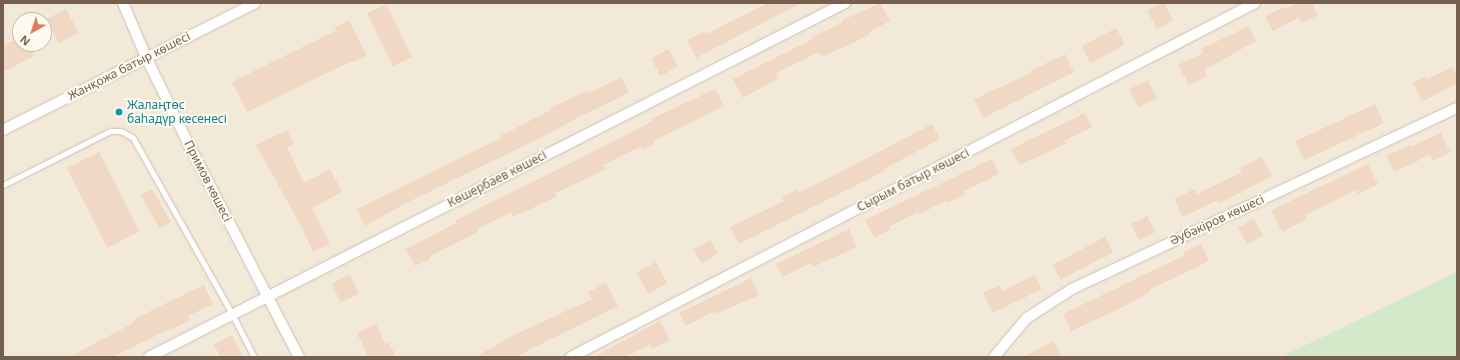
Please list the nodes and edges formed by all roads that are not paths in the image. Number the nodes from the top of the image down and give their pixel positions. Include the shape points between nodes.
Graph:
1 (123, 3) edge
2 (255, 3) edge
3 (845, 3) edge
4 (1255, 3) edge
5 (146, 57) junction
6 (1457, 108) edge
7 (3, 130) edge
8 (3, 185) edge
9 (267, 296) junction
10 (232, 314) junction
11 (149, 357) edge
12 (254, 357) edge
13 (299, 357) edge
14 (571, 357) edge
15 (994, 357) edge

1 - 5 street, Примов көшесі
2 - 5 street, Жанқожа батыр көшесі
3 - 9 street, Көшербаев көшесі
4 - 14 street, Сырым батыр көшесі
5 - 7 street, Жанқожа батыр көшесі
5 - 9 street, Примов көшесі
6 - 15 street, Әубәкіров көшесі via 1072,289 1027,318
8 - 10 lane via 110,131 121,131 133,138
9 - 10 street, Көшербаев көшесі
9 - 13 street, Примов көшесі
10 - 11 street, Көшербаев көшесі
10 - 12 lane

